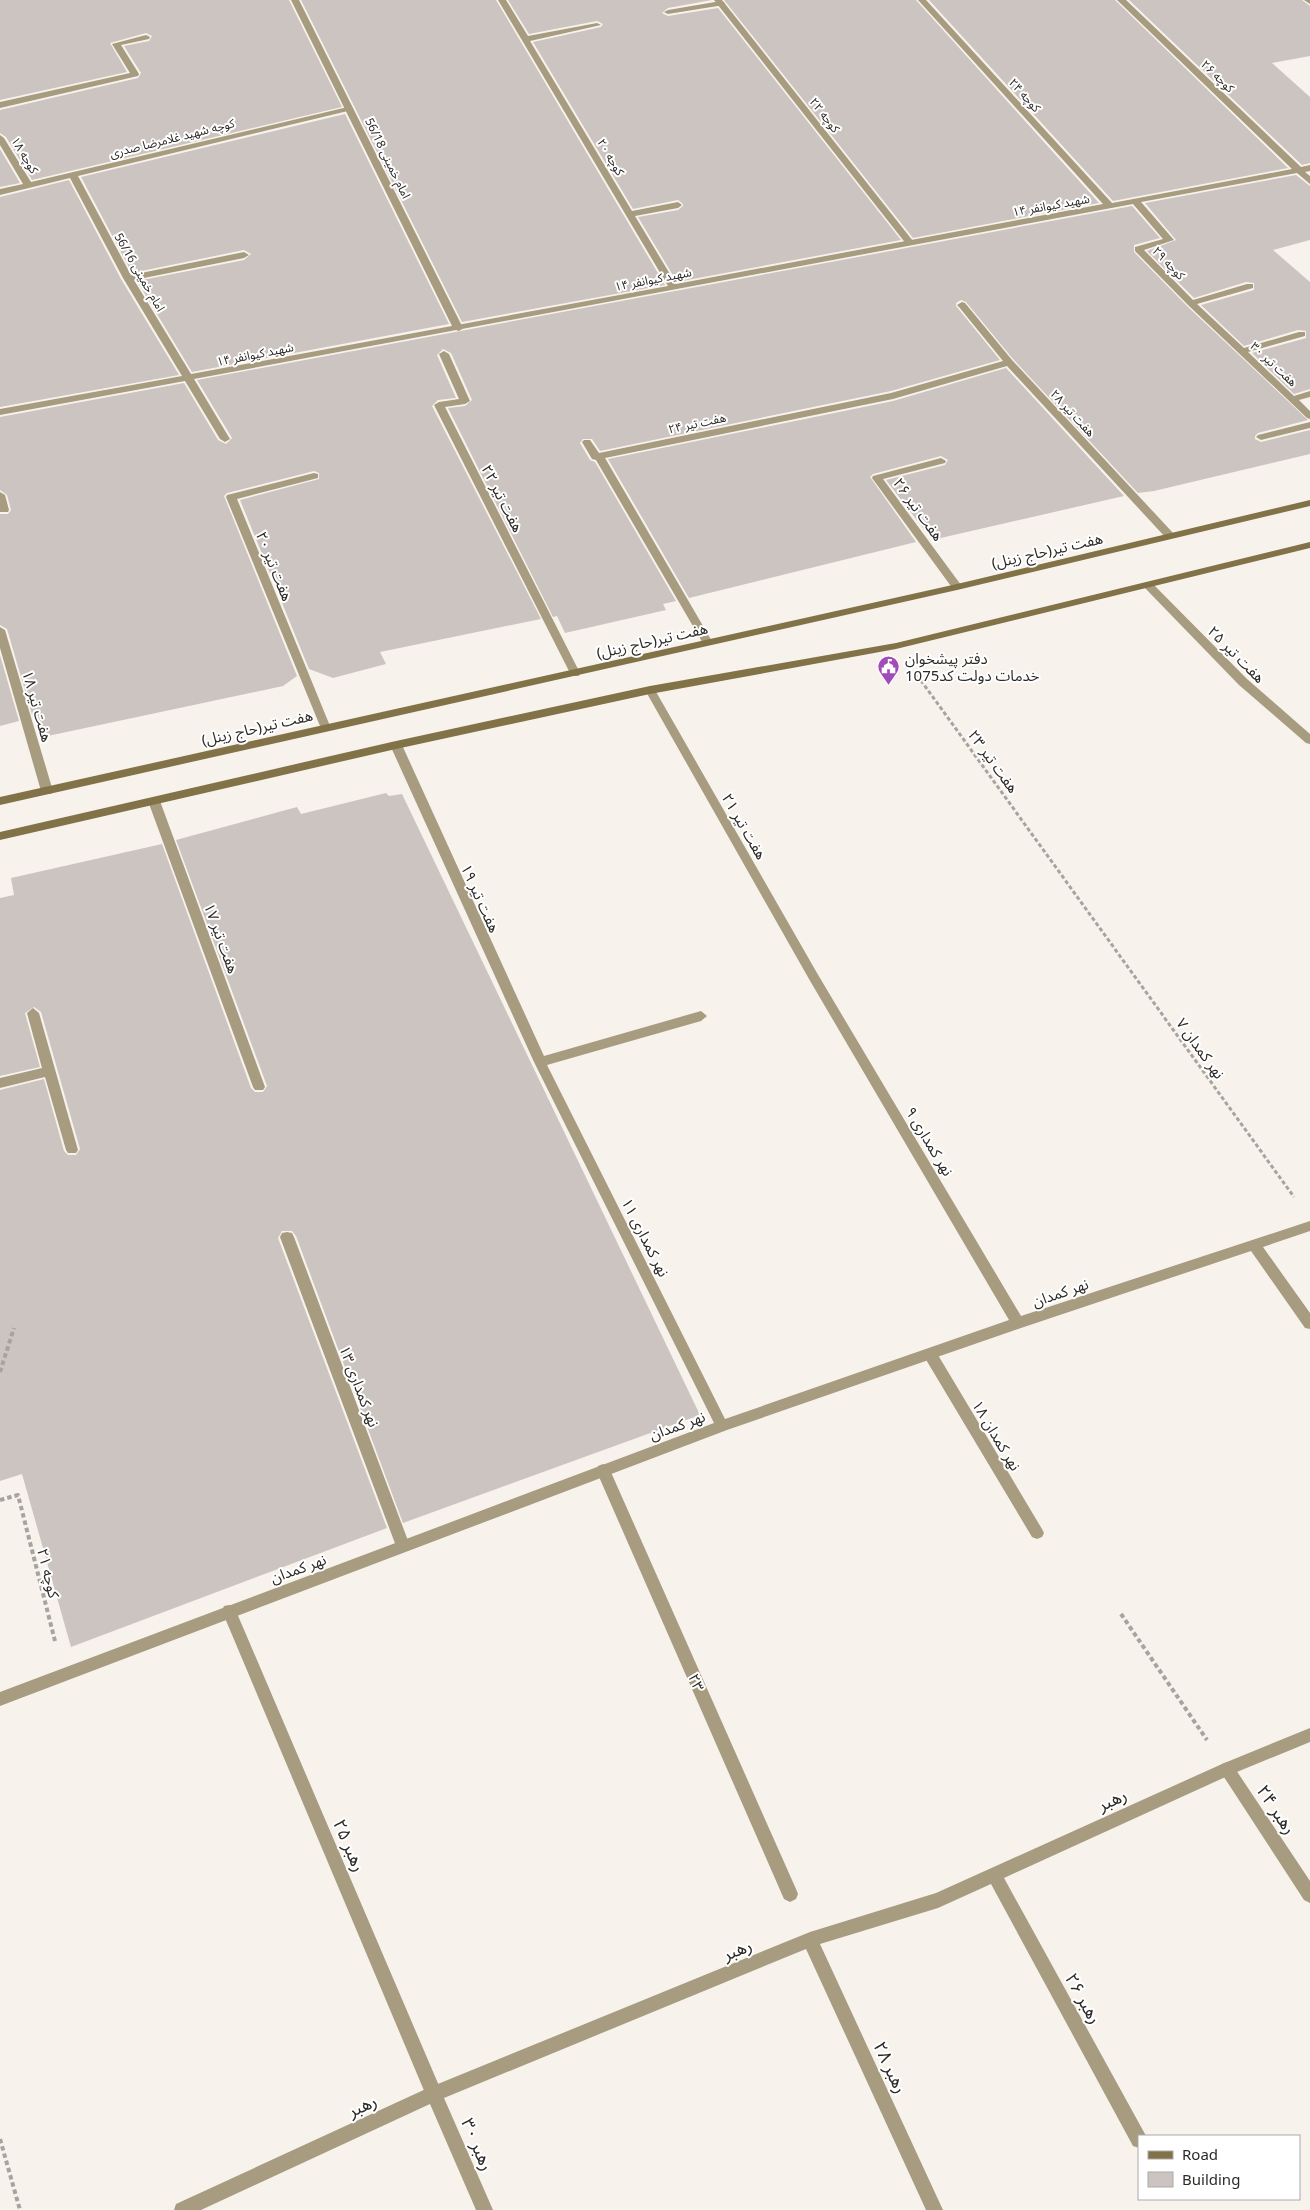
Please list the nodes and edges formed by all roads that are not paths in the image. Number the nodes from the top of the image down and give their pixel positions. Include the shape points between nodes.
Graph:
1 (295, 0) edge
2 (502, 0) edge
3 (922, 0) edge
4 (1122, 0) edge
5 (720, 2) edge
6 (668, 12) dead end
7 (597, 25) dead end
8 (146, 37) dead end
9 (526, 39) junction
10 (0, 105) edge
11 (349, 108) junction
12 (0, 138) edge
13 (1310, 168) edge
14 (1298, 171) junction
15 (73, 175) junction
16 (1310, 181) edge
17 (28, 185) junction
18 (0, 192) edge
19 (1136, 202) junction
20 (678, 205) dead end
21 (1110, 206) junction
22 (630, 214) junction
23 (910, 243) junction
24 (244, 255) dead end
25 (128, 278) junction
26 (1250, 286) dead end
27 (674, 288) junction
28 (1191, 303) junction
29 (962, 305) dead end
30 (458, 328) junction
31 (1220, 331) joint
32 (1302, 334) dead end
33 (1243, 351) junction
34 (444, 354) dead end
35 (1009, 362) junction
36 (190, 378) junction
37 (1310, 394) edge
38 (1294, 399) junction
39 (0, 412) edge
40 (1310, 416) edge
41 (1310, 425) edge
42 (1261, 436) dead end
43 (225, 439) dead end
44 (587, 442) dead end
45 (600, 456) junction
46 (941, 461) dead end
47 (314, 476) dead end
48 (0, 495) edge
49 (1310, 503) edge
50 (4, 510) dead end
51 (1170, 536) junction
52 (1310, 544) edge
53 (1148, 585) junction
54 (957, 587) junction
55 (0, 630) edge
56 (708, 643) junction
57 (575, 673) junction
58 (650, 690) junction
59 (325, 726) junction
60 (1310, 740) edge
61 (396, 746) junction
62 (47, 791) junction
63 (0, 801) edge
64 (154, 801) junction
65 (0, 836) edge
66 (813, 976) joint
67 (33, 1013) dead end
68 (701, 1016) dead end
69 (540, 1062) junction
70 (49, 1071) junction
71 (0, 1082) edge
72 (259, 1087) dead end
73 (72, 1150) dead end
74 (1310, 1226) edge
75 (287, 1237) dead end
76 (1254, 1244) junction
77 (1018, 1323) junction
78 (1310, 1324) edge
79 (930, 1354) junction
80 (722, 1426) junction
81 (603, 1470) junction
82 (1037, 1533) dead end
83 (403, 1546) junction
84 (229, 1611) junction
85 (0, 1699) edge
86 (1310, 1736) edge
87 (1226, 1769) junction
88 (994, 1874) junction
89 (790, 1894) dead end
90 (1310, 1895) edge
91 (810, 1940) junction
92 (434, 2094) junction
93 (1138, 2138) edge
94 (182, 2210) edge
95 (485, 2210) edge
96 (935, 2210) edge

1 - 11 street, امام خمینی 56/18
2 - 9 street, کوچه ۲۰
3 - 21 street, کوچه ۲۴
4 - 14 street, کوچه ۲۶
5 - 6 street
5 - 23 street, کوچه ۲۲
7 - 9 street
8 - 10 street via 116,44 135,74
9 - 22 street, کوچه ۲۰
11 - 15 street, کوچه شهید غلامرضا صدری
11 - 30 street, امام خمینی 56/18
12 - 17 street, کوچه ۱۸
13 - 14 street, شهید کیوانفر ۱۴
14 - 16 street, کوچه ۲۶
14 - 19 street, شهید کیوانفر ۱۴
15 - 17 street, کوچه شهید غلامرضا صدری
15 - 25 street, امام خمینی 56/16
17 - 18 street, کوچه شهید غلامرضا صدری
19 - 21 street, شهید کیوانفر ۱۴
19 - 28 street, کوچه ۲۹ via 1169,240 1138,249
20 - 22 street
21 - 23 street, شهید کیوانفر ۱۴
22 - 27 street, کوچه ۲۰
23 - 27 street, شهید کیوانفر ۱۴
24 - 25 street
25 - 36 street, امام خمینی 56/16
26 - 28 street
27 - 30 street, شهید کیوانفر ۱۴
28 - 31 street, کوچه ۲۹
29 - 35 street, هفت تیر ۲۸
30 - 36 street, شهید کیوانفر ۱۴
31 - 33 street, هفت تیر ۳۰
32 - 33 street
33 - 38 street, هفت تیر ۳۰
34 - 57 street, هفت تیر ۲۲ via 465,401 439,405
35 - 45 street, هفت تیر ۲۴ via 893,396
35 - 51 street, هفت تیر ۲۸
36 - 39 street, شهید کیوانفر ۱۴
36 - 43 street, امام خمینی 56/16
37 - 38 street
38 - 40 street, هفت تیر ۳۰
41 - 42 street
44 - 45 street via 596,456
45 - 56 street
46 - 54 street, هفت تیر ۲۶ via 878,478
47 - 59 street, هفت تیر ۲۰ via 231,497
48 - 50 street
49 - 51 main road, هفت تیر(حاج زینل)
51 - 54 main road, هفت تیر(حاج زینل)
52 - 53 main road
53 - 58 main road via 896,646
53 - 60 street, هفت تیر ۲۵ via 1242,682
54 - 56 main road, هفت تیر(حاج زینل)
55 - 62 street, هفت تیر ۱۸
56 - 57 main road, هفت تیر(حاج زینل)
57 - 59 main road, هفت تیر(حاج زینل)
58 - 61 main road
58 - 66 street, هفت تیر ۲۱
59 - 62 main road, هفت تیر(حاج زینل)
61 - 64 main road
61 - 69 street, هفت تیر ۱۹
62 - 63 main road, هفت تیر(حاج زینل)
64 - 65 main road
64 - 72 street, هفت تیر ۱۷
66 - 77 street, نهر کمداری ۹
67 - 70 street
68 - 69 street
69 - 80 street, نهر کمداری ۱۱
70 - 71 street
70 - 73 street
74 - 76 street, نهر کمدان
75 - 83 street, نهر کمداری ۱۳
76 - 77 street, نهر کمدان
76 - 78 street
77 - 79 street, نهر کمدان
79 - 80 street, نهر کمدان
79 - 82 street, نهر کمدان ۱۸
80 - 81 street, نهر کمدان
81 - 83 street, نهر کمدان
81 - 89 street, ۲۳
83 - 84 street, نهر کمدان
84 - 85 street, نهر کمدان
84 - 92 street, رهبر ۲۵
86 - 87 street, رهبر
87 - 88 street, رهبر
87 - 90 street, رهبر ۲۴
88 - 91 street, رهبر via 938,1900
88 - 93 street, رهبر ۲۶
91 - 92 street, رهبر
91 - 96 street, رهبر ۲۸
92 - 94 street, رهبر
92 - 95 street, رهبر ۳۰

